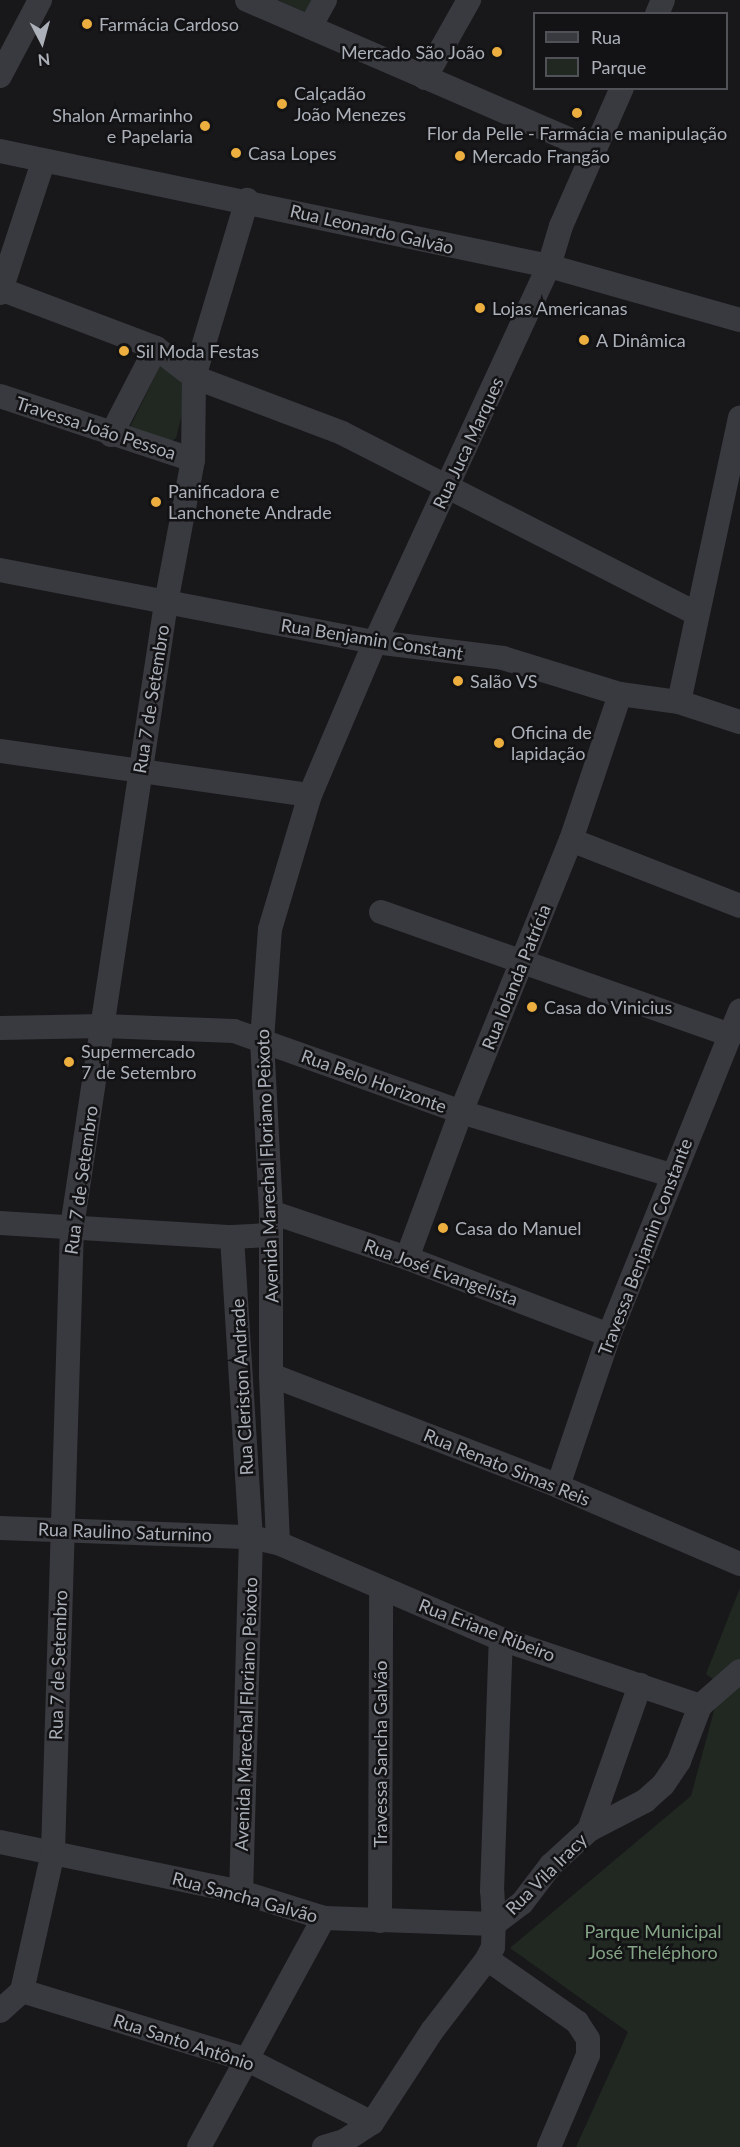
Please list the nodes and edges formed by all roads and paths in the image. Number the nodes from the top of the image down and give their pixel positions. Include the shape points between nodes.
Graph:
1 (40, 0) edge
2 (247, 0) edge
3 (325, 0) edge
4 (469, 0) edge
5 (310, 27) junction
6 (0, 76) edge
7 (425, 78) junction
8 (621, 90) edge
9 (594, 150) junction
10 (0, 151) edge
11 (43, 162) junction
12 (247, 200) junction
13 (549, 266) junction
14 (0, 290) edge
15 (740, 320) edge
16 (156, 348) junction
17 (194, 377) junction
18 (0, 396) edge
19 (739, 423) edge
20 (111, 435) junction
21 (193, 460) junction
22 (449, 485) junction
23 (0, 570) edge
24 (166, 603) junction
25 (695, 613) junction
26 (375, 642) junction
27 (620, 694) junction
28 (679, 702) junction
29 (740, 722) edge
30 (0, 750) edge
31 (140, 771) junction
32 (310, 795) junction
33 (571, 840) junction
34 (740, 906) edge
35 (381, 912) dead end
36 (522, 960) junction
37 (740, 1010) edge
38 (103, 1026) junction
39 (0, 1028) edge
40 (731, 1035) junction
41 (262, 1040) junction
42 (461, 1112) junction
43 (671, 1175) junction
44 (0, 1223) edge
45 (271, 1224) junction
46 (72, 1227) junction
47 (232, 1237) junction
48 (407, 1258) junction
49 (609, 1335) junction
50 (271, 1375) junction
51 (558, 1486) junction
52 (0, 1528) edge
53 (62, 1528) junction
54 (251, 1537) junction
55 (278, 1543) junction
56 (740, 1564) edge
57 (381, 1588) junction
58 (501, 1639) junction
59 (740, 1671) edge
60 (640, 1685) junction
61 (700, 1706) junction
62 (589, 1830) junction
63 (0, 1842) edge
64 (52, 1851) junction
65 (241, 1892) junction
66 (324, 1918) junction
67 (380, 1921) junction
68 (494, 1924) junction
69 (487, 1959) junction
70 (22, 1991) junction
71 (0, 2011) edge
72 (248, 2060) junction
73 (372, 2123) junction
74 (199, 2147) edge
75 (324, 2147) edge
76 (549, 2147) edge

1 - 6 street
2 - 5 street
3 - 5 street
4 - 7 street
5 - 7 street
7 - 9 street
8 - 9 street, Rua Juca Marques
9 - 13 street, Rua Juca Marques via 561,226
10 - 11 street, Rua Leonardo Galvão
11 - 12 street, Rua Leonardo Galvão
11 - 14 street
12 - 13 street, Rua Leonardo Galvão
12 - 17 street, Rua 7 de Setembro
13 - 15 street, Rua Leonardo Galvão
13 - 22 street, Rua Juca Marques
14 - 16 street
16 - 17 street
16 - 20 street
17 - 21 street, Rua 7 de Setembro
17 - 22 street via 342,433
18 - 20 street, Travessa João Pessoa
19 - 25 street
20 - 21 street, Travessa João Pessoa
21 - 24 street, Rua 7 de Setembro
22 - 25 street
22 - 26 street, Rua Juca Marques
23 - 24 street, Rua Benjamin Constant
24 - 26 street, Rua Benjamin Constant
24 - 31 street, Rua 7 de Setembro
25 - 28 street
26 - 27 street, Rua Benjamin Constant via 503,658
26 - 32 street, Rua Juca Marques
27 - 28 street, Rua Benjamin Constant
27 - 33 street, Rua Iolanda Patrícia
28 - 29 street, Rua Benjamin Constant
30 - 31 street
31 - 32 street
31 - 38 street, Rua 7 de Setembro
32 - 41 street, Avenida Marechal Floriano Peixoto via 270,929
33 - 34 street
33 - 36 street, Rua Iolanda Patrícia
35 - 36 street
36 - 40 street
36 - 42 street, Rua Iolanda Patrícia
37 - 40 street, Travessa Benjamin Constante
38 - 39 street, Rua Belo Horizonte
38 - 41 street, Rua Belo Horizonte via 234,1031
38 - 46 street, Rua 7 de Setembro
40 - 43 street, Travessa Benjamin Constante
41 - 42 street, Rua Belo Horizonte
41 - 45 street, Avenida Marechal Floriano Peixoto
42 - 43 street, Rua Belo Horizonte
42 - 48 street, Rua Iolanda Patrícia
43 - 49 street, Travessa Benjamin Constante
44 - 46 street, Rua José Evangelista
45 - 47 street, Rua José Evangelista
45 - 48 street, Rua José Evangelista
45 - 50 street, Avenida Marechal Floriano Peixoto
46 - 47 street, Rua José Evangelista
46 - 53 street, Rua 7 de Setembro
47 - 54 street, Rua Cleriston Andrade
48 - 49 street, Rua José Evangelista
49 - 51 street, Travessa Benjamin Constante
50 - 51 street, Rua Renato Simas Reis
50 - 55 street, Avenida Marechal Floriano Peixoto
51 - 56 street, Rua Renato Simas Reis
52 - 53 street, Rua Raulino Saturnino
53 - 54 street, Rua Raulino Saturnino
53 - 64 street, Rua 7 de Setembro
54 - 55 street, Rua Raulino Saturnino
54 - 65 street, Avenida Marechal Floriano Peixoto
55 - 57 street, Rua Eriane Ribeiro
57 - 58 street, Rua Eriane Ribeiro
57 - 67 street, Travessa Sancha Galvão
58 - 60 street, Rua Eriane Ribeiro
58 - 68 street
59 - 61 street
60 - 61 street, Rua Eriane Ribeiro
60 - 62 street
61 - 62 street, Rua Vila Iracy via 679,1761 663,1785 645,1801
62 - 68 street, Rua Vila Iracy via 551,1865 522,1903
63 - 64 street, Rua Sancha Galvão
64 - 65 street, Rua Sancha Galvão
64 - 70 street, Rua 7 de Setembro
65 - 66 street, Rua Sancha Galvão
66 - 67 street, Rua Sancha Galvão
66 - 72 street
67 - 68 street, Rua Sancha Galvão
68 - 69 street, Rua Vila Iracy via 493,1947
69 - 73 street, Rua Vila Iracy via 432,2031
69 - 76 street via 577,2022 588,2039 588,2055
70 - 71 street
70 - 72 street, Rua Santo Antônio
72 - 73 street, Rua Santo Antônio
72 - 74 street
73 - 75 street via 344,2141

